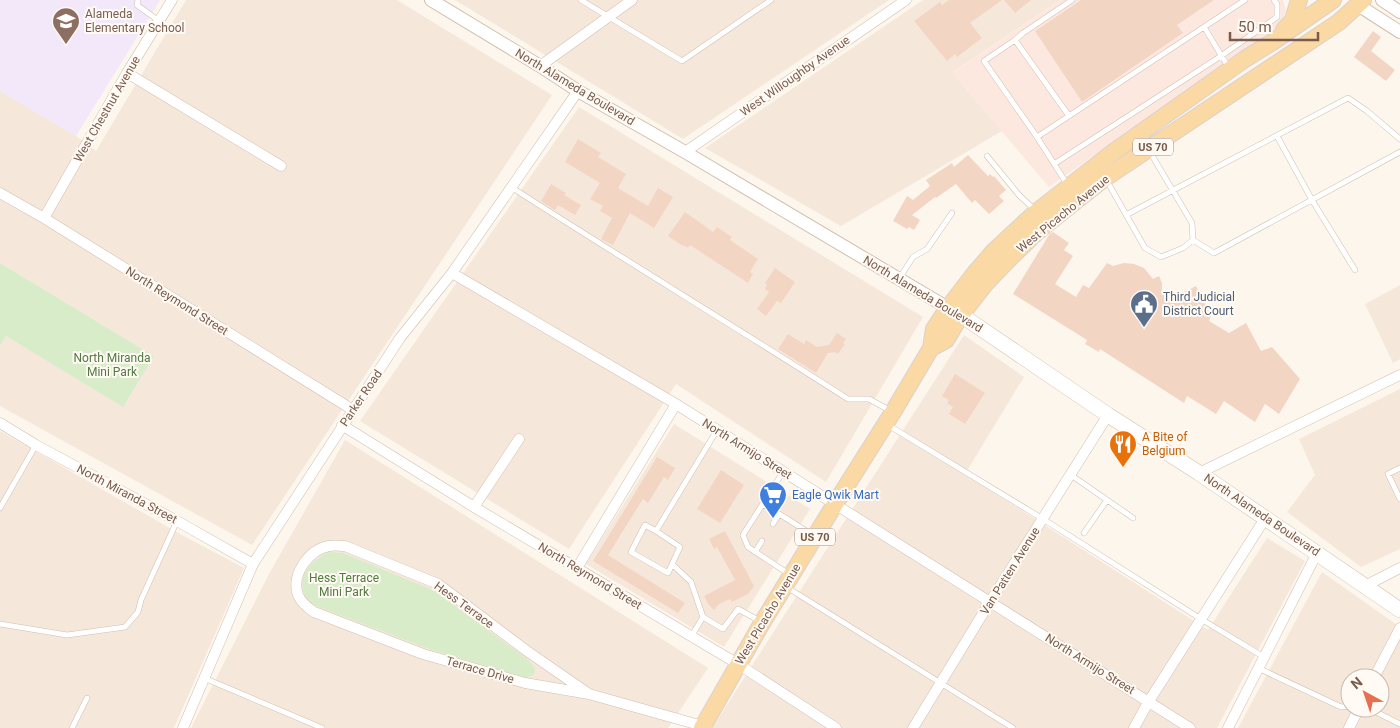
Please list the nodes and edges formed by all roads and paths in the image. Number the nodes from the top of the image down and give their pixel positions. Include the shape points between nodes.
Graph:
1 (138, 0) edge
2 (172, 0) edge
3 (431, 0) edge
4 (581, 0) edge
5 (632, 0) edge
6 (771, 0) edge
7 (1072, 0) edge
8 (1245, 0) edge
9 (1274, 0) edge
10 (1298, 0) edge
11 (1333, 0) edge
12 (1382, 0) edge
13 (899, 2) edge
14 (1357, 2) edge
15 (1400, 12) edge
16 (608, 17) junction
17 (159, 21) junction
18 (1204, 27) junction
19 (1400, 32) edge
20 (1015, 40) junction
21 (1274, 41) junction
22 (1225, 63) junction
23 (540, 66) junction
24 (127, 73) junction
25 (578, 91) junction
26 (1069, 116) junction
27 (1277, 136) junction
28 (1037, 137) junction
29 (1400, 139) edge
30 (1149, 149) junction
31 (685, 152) junction
32 (1400, 152) edge
33 (987, 156) dead end
34 (1054, 164) junction
35 (280, 166) dead end
36 (1106, 178) junction
37 (511, 187) junction
38 (1069, 187) junction
39 (1173, 191) junction
40 (0, 193) edge
41 (1312, 200) junction
42 (1037, 212) junction
43 (952, 213) dead end
44 (1126, 215) junction
45 (44, 218) junction
46 (1193, 240) junction
47 (1355, 270) dead end
48 (452, 273) junction
49 (899, 280) junction
50 (954, 312) junction
51 (1400, 375) edge
52 (676, 404) junction
53 (353, 410) junction
54 (1108, 415) junction
55 (890, 418) junction
56 (0, 424) edge
57 (342, 425) junction
58 (717, 430) junction
59 (519, 439) dead end
60 (36, 445) junction
61 (1400, 468) edge
62 (784, 471) junction
63 (1200, 473) junction
64 (1070, 475) junction
65 (1400, 499) edge
66 (1107, 500) junction
67 (763, 504) junction
68 (835, 504) junction
69 (474, 507) junction
70 (0, 508) edge
71 (779, 514) junction
72 (1043, 518) junction
73 (1133, 518) dead end
74 (1266, 518) junction
75 (177, 521) junction
76 (773, 524) dead end
77 (656, 531) junction
78 (1084, 533) dead end
79 (815, 536) junction
80 (762, 541) dead end
81 (755, 552) junction
82 (1317, 553) junction
83 (254, 564) junction
84 (672, 564) junction
85 (302, 566) joint
86 (578, 568) junction
87 (1400, 568) edge
88 (788, 581) junction
89 (1365, 586) junction
90 (990, 602) junction
91 (1400, 610) edge
92 (703, 617) junction
93 (1201, 619) junction
94 (762, 623) junction
95 (0, 624) edge
96 (1400, 628) edge
97 (692, 636) junction
98 (1264, 657) junction
99 (738, 664) junction
100 (1258, 668) junction
101 (1379, 668) edge
102 (204, 678) junction
103 (941, 683) junction
104 (589, 694) junction
105 (87, 698) dead end
106 (1149, 701) junction
107 (1340, 707) edge
108 (1388, 718) edge
109 (1400, 724) edge
110 (702, 727) edge
111 (72, 728) edge
112 (183, 728) edge
113 (322, 728) edge
114 (836, 728) edge
115 (913, 728) edge
116 (1013, 728) edge
117 (1134, 728) edge
118 (1190, 728) edge
119 (1228, 728) edge

1 - 17 lane via 137,5
2 - 17 street, West Chestnut Avenue
3 - 23 street, North Alameda Boulevard
4 - 16 lane
5 - 16 street
6 - 16 lane via 682,61
7 - 20 lane
8 - 18 lane
9 - 22 lane via 1277,17
10 - 21 main road via 1293,20
11 - 21 main road, West Picacho Avenue
12 - 15 street
13 - 31 street, West Willoughby Avenue
14 - 19 street
14 - 30 main road, West Picacho Avenue / US 70 via 1339,22
16 - 23 street
17 - 24 street, West Chestnut Avenue
18 - 22 lane
18 - 26 lane
20 - 26 lane
20 - 28 lane via 984,60
21 - 22 main road, West Picacho Avenue / US 70
22 - 34 lane
22 - 38 main road, West Picacho Avenue / US 70
23 - 25 street, North Alameda Boulevard
24 - 35 street
24 - 45 street, West Chestnut Avenue
25 - 31 street, North Alameda Boulevard
25 - 37 street, Parker Road
26 - 28 lane
27 - 29 lane via 1348,98
27 - 39 lane
27 - 41 lane
28 - 34 lane
30 - 36 main road, West Picacho Avenue / US 70
30 - 39 lane
31 - 49 street, North Alameda Boulevard
32 - 41 lane
33 - 42 lane
34 - 38 lane
36 - 44 lane
36 - 50 main road, West Picacho Avenue / US 70 via 1037,232
37 - 48 street, Parker Road
37 - 55 lane via 848,399 869,399
38 - 42 main road, West Picacho Avenue / US 70
39 - 44 lane
39 - 46 lane via 1192,223
40 - 45 street, North Reymond Street
41 - 46 lane via 1214,253
41 - 47 lane
42 - 50 main road, West Picacho Avenue / US 70 via 975,273
43 - 49 lane via 927,249 913,257
44 - 46 lane via 1145,248 1161,257
45 - 53 street, North Reymond Street
48 - 52 street, North Armijo Street
48 - 53 street, Parker Road via 400,338
49 - 50 street, North Alameda Boulevard
50 - 54 main road, North Alameda Boulevard
50 - 55 main road, West Picacho Avenue / US 70 via 946,340 931,348
51 - 63 street
52 - 58 street, North Armijo Street
52 - 86 street
53 - 57 street, Parker Road
54 - 63 main road, North Alameda Boulevard
54 - 64 street, Van Patten Avenue
55 - 68 main road, West Picacho Avenue / US 70
55 - 72 lane
56 - 60 street, North Miranda Street
57 - 69 street, North Reymond Street
57 - 83 street, Parker Road
58 - 62 street, North Armijo Street
58 - 77 lane
59 - 69 street
60 - 70 lane
60 - 75 street, North Miranda Street
61 - 65 lane via 1388,474
62 - 67 lane
62 - 68 street, North Armijo Street
63 - 74 main road, North Alameda Boulevard
64 - 66 lane
64 - 72 street, Van Patten Avenue
66 - 73 lane
66 - 78 lane
67 - 71 lane
67 - 81 lane via 743,536 748,547
68 - 79 main road, West Picacho Avenue / US 70
68 - 90 street, North Armijo Street
69 - 86 street, North Reymond Street
71 - 76 lane
71 - 79 lane
72 - 90 street, Van Patten Avenue
72 - 93 lane
74 - 82 main road, North Alameda Boulevard
74 - 93 street
75 - 83 street, North Miranda Street
75 - 95 lane via 138,612 125,627 67,635
77 - 84 lane via 680,547
77 - 84 lane via 645,525 630,552 668,573
79 - 88 main road, West Picacho Avenue / US 70
80 - 81 lane
81 - 88 lane
82 - 89 main road, North Alameda Boulevard
82 - 98 street
83 - 102 street, Parker Road
84 - 92 lane via 691,582
85 - 104 street, Hess Terrace via 314,553 328,546 345,546 438,584
85 - 104 street, Terrace Drive via 296,582 298,596 314,612 423,654 525,683
86 - 97 street, North Reymond Street
87 - 89 street
88 - 94 main road, West Picacho Avenue / US 70
88 - 103 lane
89 - 91 main road, North Alameda Boulevard
90 - 103 street, Van Patten Avenue
90 - 106 street, North Armijo Street
92 - 94 lane via 723,629 738,609
92 - 97 lane
93 - 98 lane
93 - 106 street
94 - 99 main road, West Picacho Avenue / US 70
96 - 101 street
97 - 99 street, North Reymond Street
98 - 100 street
99 - 110 main road, West Picacho Avenue / US 70
99 - 114 street, North Reymond Street
100 - 107 lane
100 - 119 street
102 - 112 street, Parker Road
102 - 113 lane
103 - 115 street, Van Patten Avenue
103 - 116 lane
104 - 110 street, Terrace Drive
105 - 111 lane
106 - 117 street
106 - 118 street, North Armijo Street
108 - 109 lane

